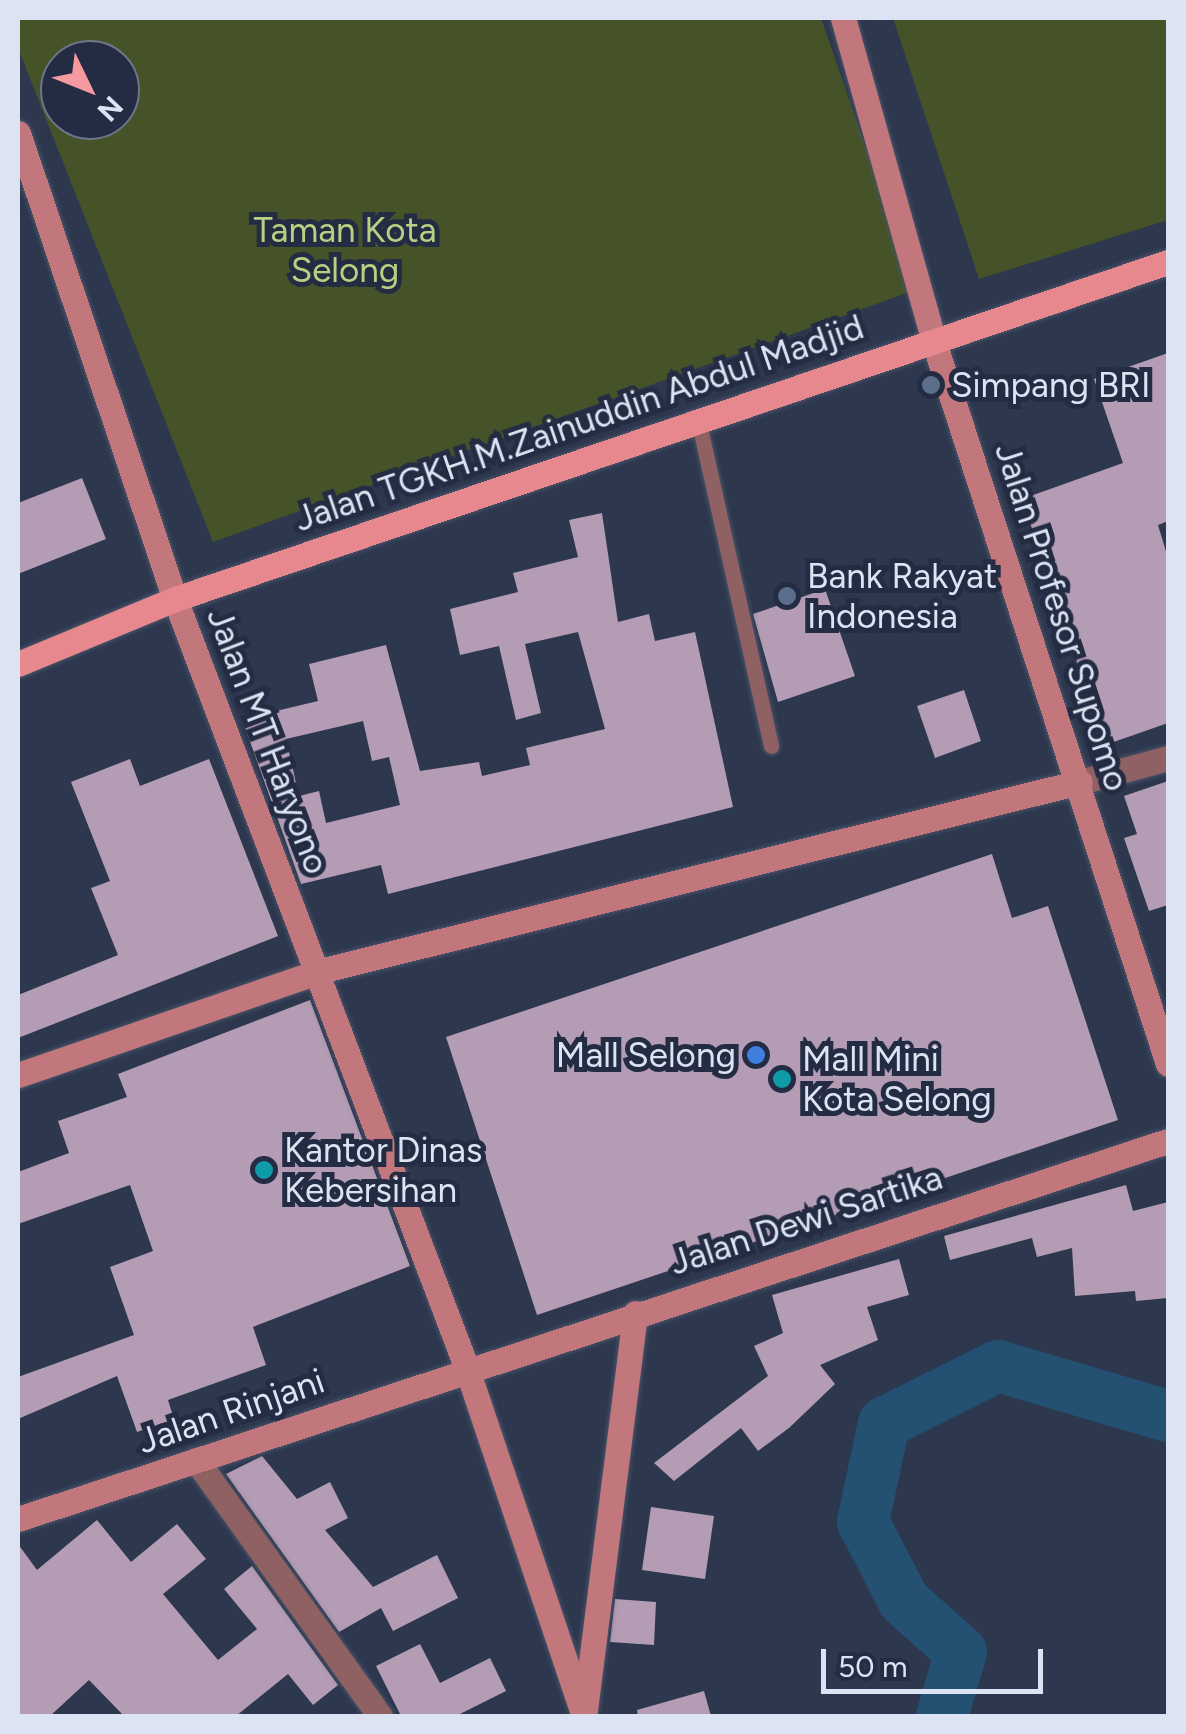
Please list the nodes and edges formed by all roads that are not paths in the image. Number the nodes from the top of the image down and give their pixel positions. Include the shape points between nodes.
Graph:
1 (842, 18) edge
2 (18, 132) edge
3 (1168, 262) edge
4 (933, 339) junction
5 (698, 419) junction
6 (176, 599) junction
7 (19, 657) edge
8 (771, 746) dead end
9 (1168, 758) edge
10 (1080, 782) junction
11 (320, 971) junction
12 (1168, 1064) edge
13 (18, 1075) edge
14 (1168, 1140) edge
15 (635, 1314) junction
16 (467, 1369) junction
17 (196, 1460) junction
18 (18, 1520) edge
19 (380, 1716) edge
20 (584, 1716) edge

1 - 4 street, Jalan Profesor Supomo
2 - 6 street, Jalan MT Haryono
3 - 4 main road, Jalan TGKH.M.Zainuddin Abdul Madjid
4 - 5 main road, Jalan TGKH.M.Zainuddin Abdul Madjid
4 - 10 street, Jalan Profesor Supomo
5 - 6 main road, Jalan TGKH.M.Zainuddin Abdul Madjid
5 - 8 lane
6 - 7 main road, Jalan TGKH.M.Zainuddin Abdul Madjid
6 - 11 street, Jalan MT Haryono
9 - 10 street
10 - 11 street
10 - 12 street, Jalan Profesor Supomo
11 - 13 street
11 - 16 street, Jalan MT Haryono
14 - 15 street, Jalan Dewi Sartika
15 - 16 street, Jalan Dewi Sartika
15 - 20 street
16 - 17 street, Jalan Rinjani
16 - 20 street, Jalan MT Haryono
17 - 18 street, Jalan Rinjani
17 - 19 street

